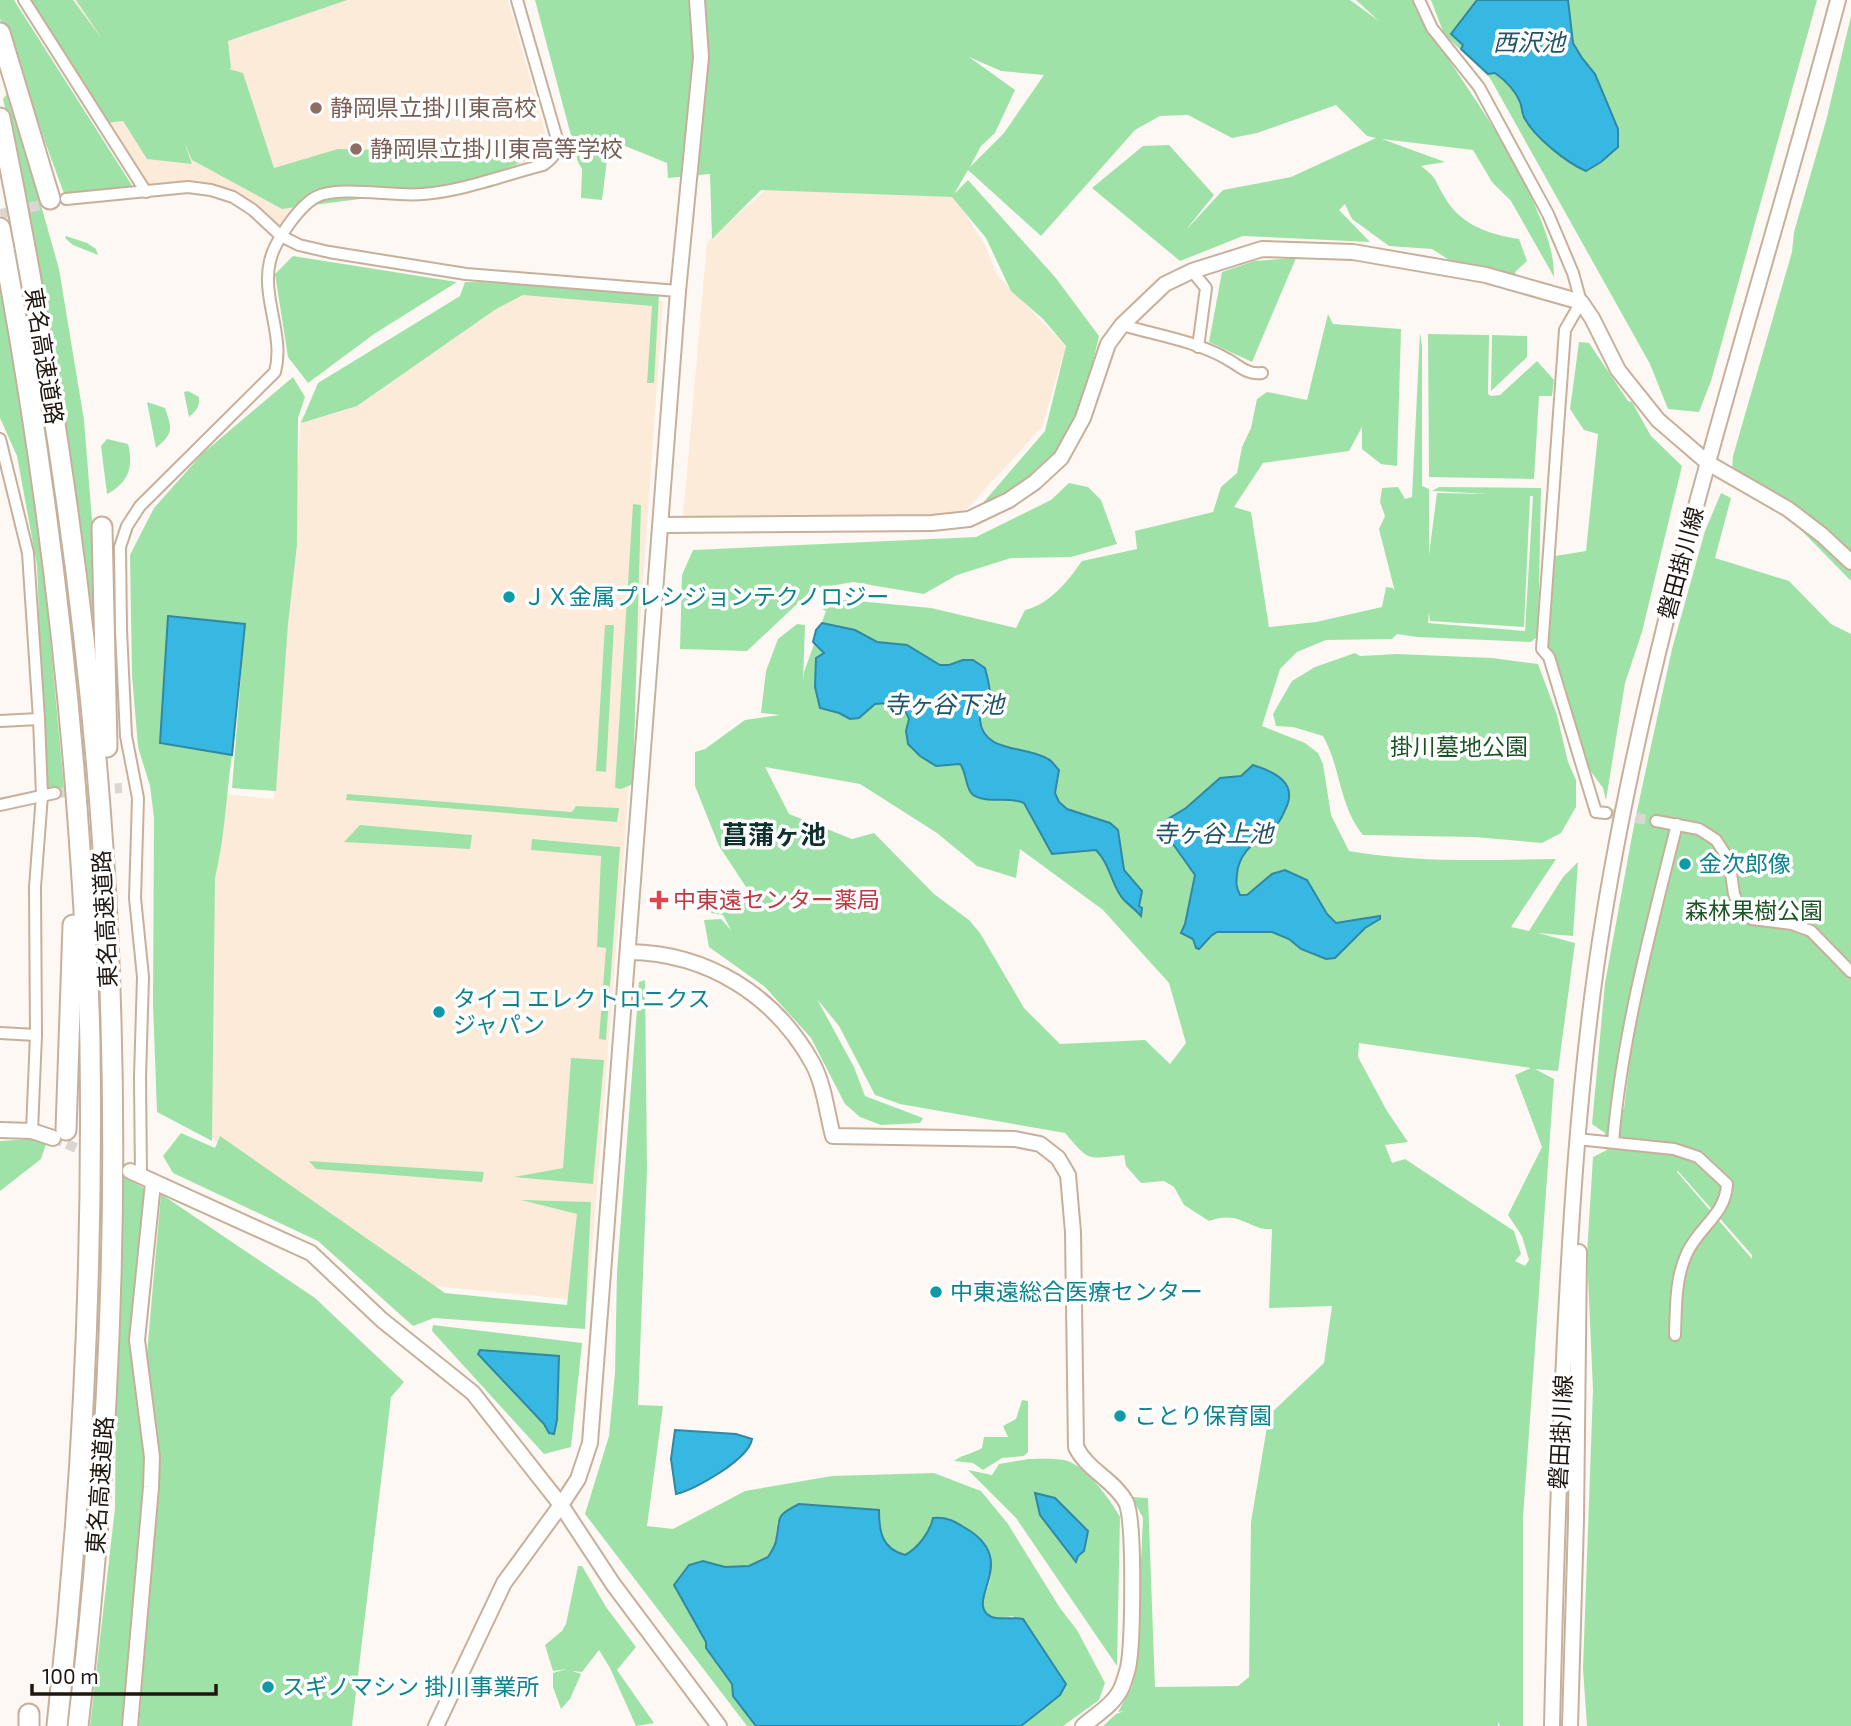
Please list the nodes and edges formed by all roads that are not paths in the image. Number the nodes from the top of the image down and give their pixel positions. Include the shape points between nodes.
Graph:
1 (24, 0) edge
2 (517, 0) edge
3 (697, 0) edge
4 (1419, 0) edge
5 (1838, 0) edge
6 (0, 33) edge
7 (0, 118) edge
8 (146, 192) junction
9 (58, 199) joint
10 (0, 228) edge
11 (281, 236) junction
12 (1192, 271) junction
13 (678, 290) junction
14 (1581, 302) junction
15 (1122, 326) junction
16 (1198, 347) junction
17 (1262, 373) dead end
18 (0, 439) edge
19 (3, 459) edge
20 (1708, 463) junction
21 (662, 525) junction
22 (102, 527) dead end
23 (1851, 562) edge
24 (39, 719) junction
25 (0, 721) edge
26 (136, 786) junction
27 (122, 788) tunnel mouth
28 (55, 793) tunnel mouth
29 (42, 795) junction
30 (76, 802) junction
31 (0, 805) edge
32 (1606, 813) dead end
33 (1656, 821) tunnel mouth
34 (1677, 824) junction
35 (108, 938) junction
36 (629, 952) junction
37 (1851, 972) edge
38 (0, 1033) edge
39 (36, 1035) junction
40 (0, 1130) edge
41 (32, 1131) junction
42 (59, 1134) joint
43 (1577, 1139) junction
44 (1613, 1142) junction
45 (141, 1177) junction
46 (1675, 1335) dead end
47 (561, 1505) junction
48 (1556, 1518) junction
49 (57, 1726) edge
50 (78, 1726) edge
51 (130, 1726) edge
52 (436, 1726) edge
53 (719, 1726) edge
54 (1083, 1726) edge
55 (1543, 1726) edge
56 (1552, 1726) edge
57 (1573, 1726) edge

1 - 8 street
2 - 11 street via 557,139 558,149 552,158 543,165 439,192 317,196 301,207
3 - 13 street via 700,69
4 - 14 street via 1432,28 1479,87 1548,214
5 - 20 street, 磐田掛川線
6 - 9 highway
7 - 35 highway, 東名高速道路 via 28,258 72,544 93,725
8 - 9 street
8 - 11 street via 188,187 233,197
10 - 30 highway, 東名高速道路 via 54,567
11 - 13 street via 329,252 466,274
11 - 26 street via 268,272 279,358 275,372 141,506 120,547 126,736
12 - 14 street via 1262,249 1353,252 1486,275
12 - 15 street via 1165,284
12 - 16 street via 1206,288
13 - 21 street
14 - 20 street via 1618,370 1641,400
14 - 32 street via 1565,330 1542,649 1549,657 1596,811
15 - 16 street
15 - 21 street via 1108,345 1083,418 1060,458 1009,500 969,519
16 - 17 street via 1251,374
18 - 19 street
19 - 24 street via 28,553
20 - 23 street via 1788,509
20 - 43 street, 磐田掛川線 via 1657,653 1622,817 1596,968
21 - 36 street
22 - 35 highway via 111,863
24 - 25 street
24 - 29 street
26 - 27 street
26 - 45 street via 135,898 143,977
28 - 29 street
29 - 31 street
29 - 39 street via 35,887
30 - 42 highway via 69,1070
30 - 49 highway, 東名高速道路 via 90,1044 90,1199 77,1516
33 - 34 street
34 - 37 street via 1699,829 1716,840 1729,860 1741,912 1752,919 1811,931
34 - 44 street via 1623,1059
35 - 50 highway, 東名高速道路 via 110,1311 103,1463
36 - 47 street via 590,1443 578,1479
36 - 54 street via 691,961 758,996 813,1064 833,1136 1015,1139 1040,1144 1058,1158 1069,1175 1076,1447 1082,1460 1125,1502 1132,1556 1128,1668 1110,1704
38 - 39 street
39 - 41 street
40 - 41 street
41 - 42 street
43 - 44 street
43 - 48 street, 磐田掛川線
43 - 57 street, 磐田掛川線
44 - 46 street via 1674,1149 1698,1157 1727,1184 1720,1212 1686,1253 1680,1271
45 - 47 street via 311,1253 382,1320 473,1394
45 - 51 street via 137,1340 152,1457
47 - 52 street via 504,1583
47 - 53 street via 613,1584
48 - 55 street
48 - 56 street, 磐田掛川線

